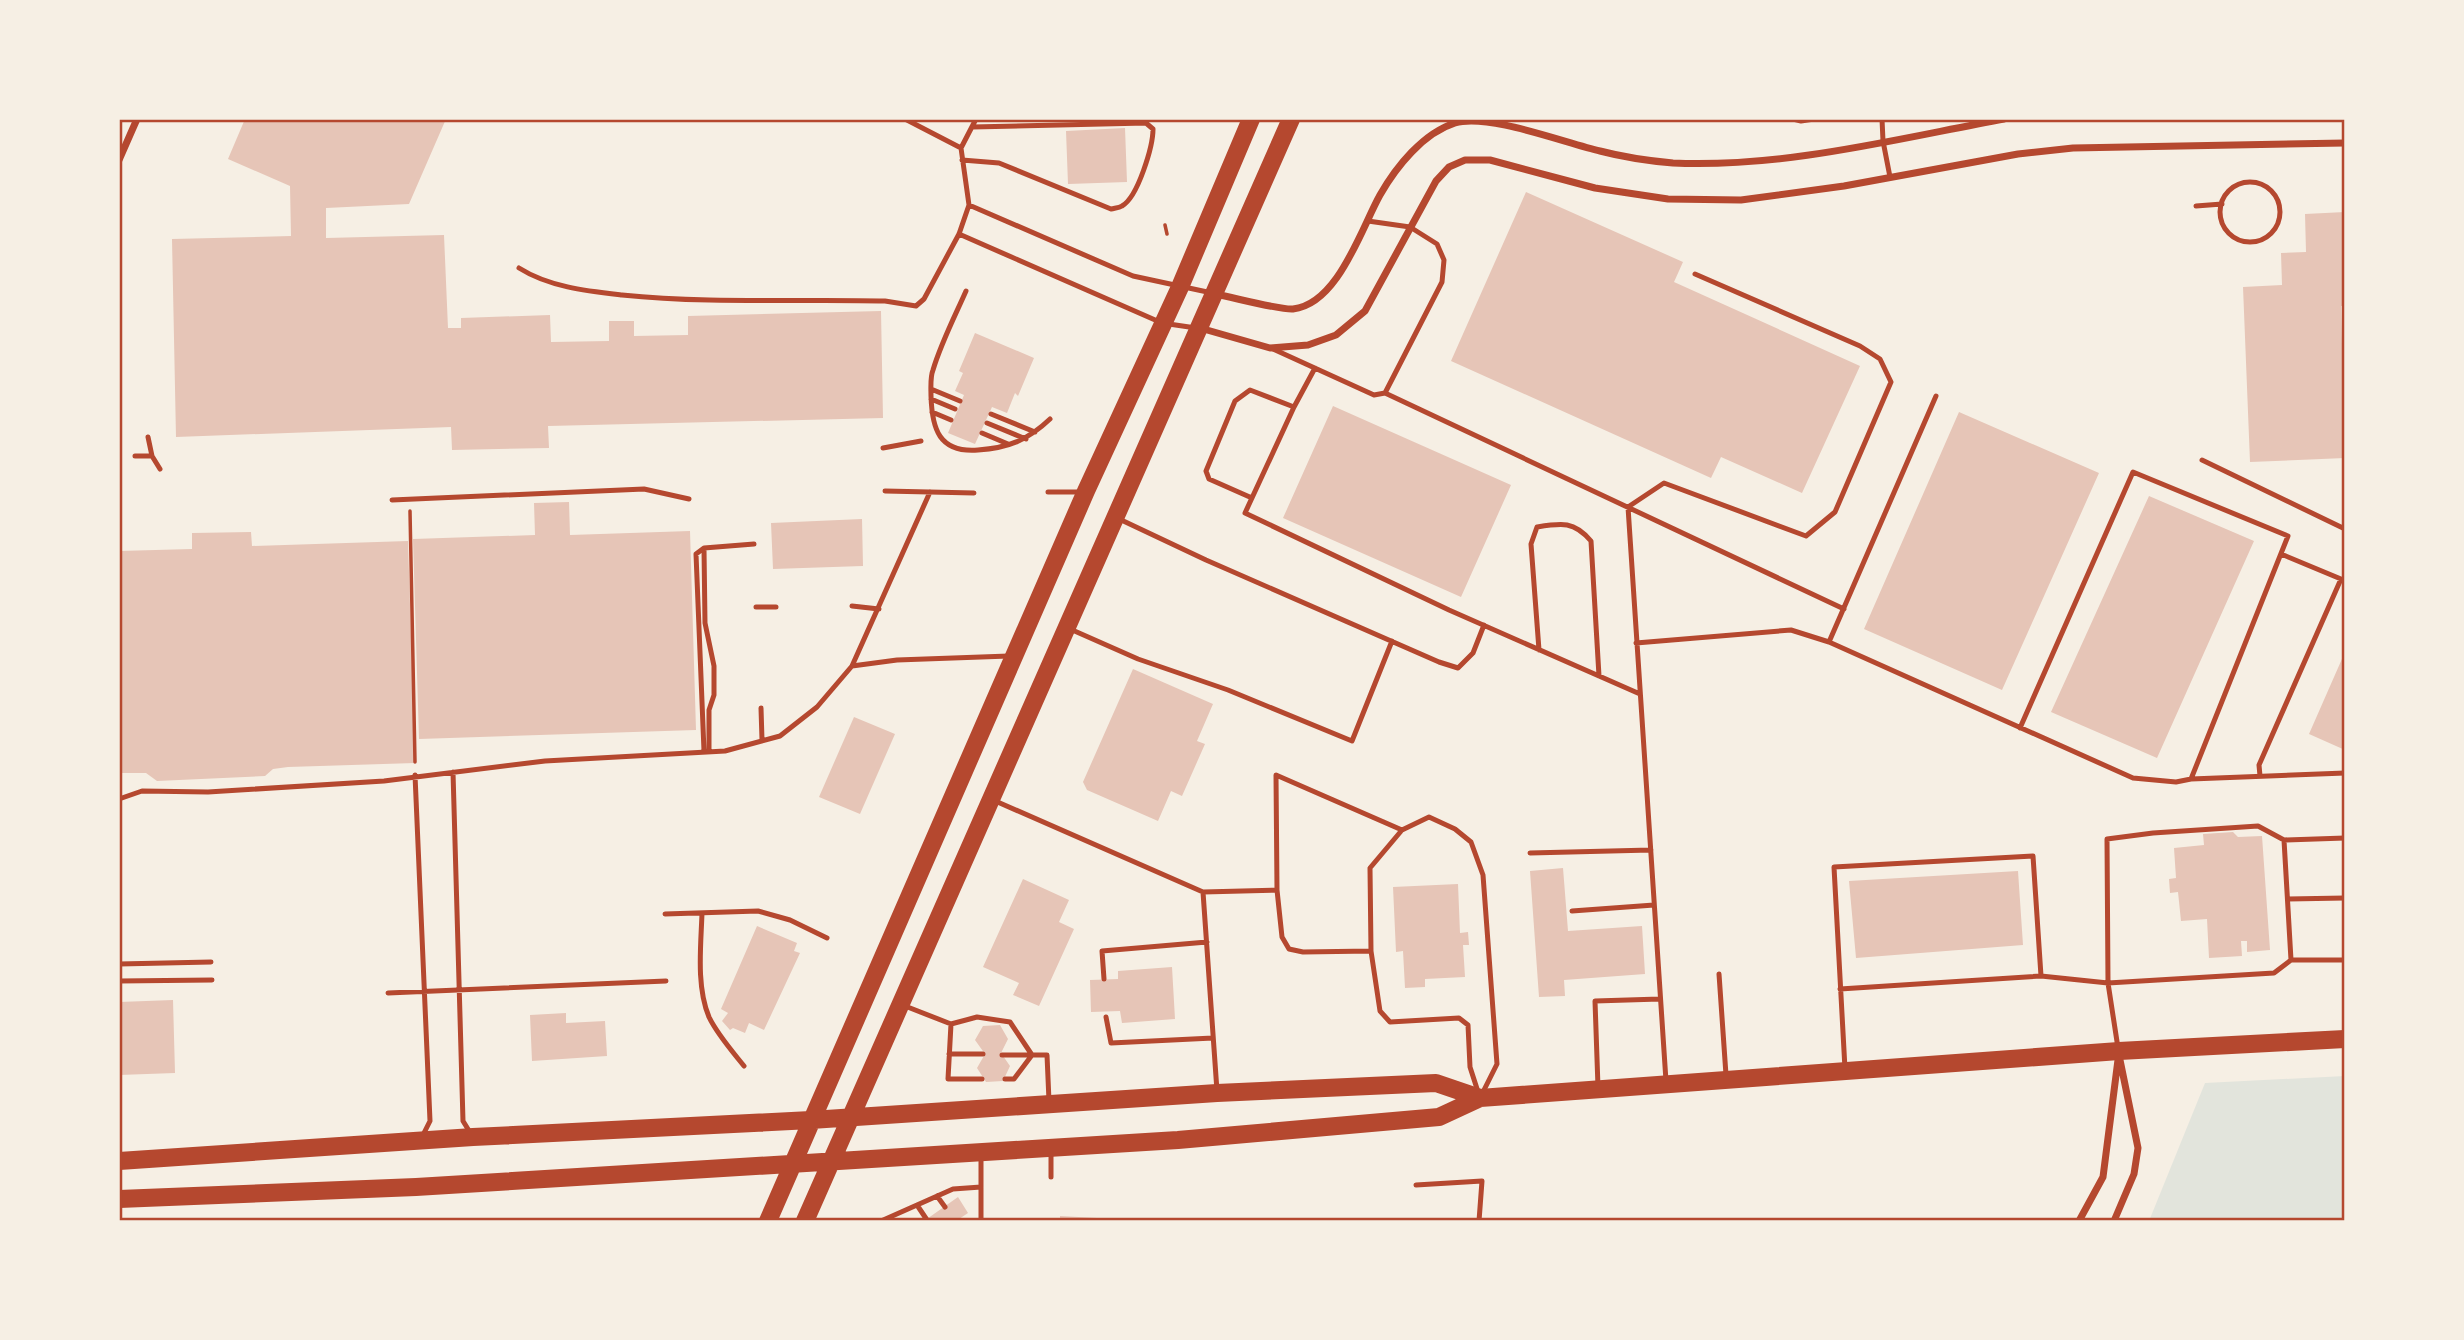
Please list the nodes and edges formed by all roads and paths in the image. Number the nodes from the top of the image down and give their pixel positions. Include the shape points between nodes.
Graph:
1 (137, 119) edge
2 (905, 119) edge
3 (976, 119) edge
4 (1251, 119) edge
5 (1291, 119) edge
6 (1793, 119) edge
7 (1814, 119) edge
8 (1882, 119) edge
9 (2004, 119) edge
10 (972, 127) junction
11 (1883, 141) junction
12 (2345, 143) edge
13 (961, 148) junction
14 (119, 160) edge
15 (962, 160) junction
16 (1890, 177) junction
17 (2221, 204) junction
18 (969, 205) junction
19 (2196, 206) dead end
20 (1368, 221) junction
21 (1165, 225) dead end
22 (1410, 227) junction
23 (959, 234) junction
24 (1167, 234) dead end
25 (519, 268) dead end
26 (1695, 275) dead end
27 (1180, 286) junction
28 (966, 291) dead end
29 (1215, 293) junction
30 (1163, 323) junction
31 (1200, 328) junction
32 (1270, 348) junction
33 (1315, 368) junction
34 (932, 389) junction
35 (1385, 393) junction
36 (1936, 396) dead end
37 (932, 399) junction
38 (960, 401) dead end
39 (1294, 407) junction
40 (956, 410) dead end
41 (932, 412) junction
42 (991, 414) dead end
43 (1050, 419) dead end
44 (951, 420) dead end
45 (987, 423) dead end
46 (1035, 432) junction
47 (982, 433) dead end
48 (148, 437) dead end
49 (1026, 439) junction
50 (921, 441) dead end
51 (1009, 445) junction
52 (883, 447) dead end
53 (135, 456) dead end
54 (152, 456) junction
55 (2202, 460) dead end
56 (160, 468) dead end
57 (885, 491) dead end
58 (930, 492) junction
59 (974, 492) dead end
60 (1048, 492) dead end
61 (1086, 492) junction
62 (410, 498) junction
63 (1252, 498) junction
64 (689, 499) dead end
65 (392, 500) dead end
66 (1628, 507) junction
67 (1116, 517) junction
68 (2345, 529) edge
69 (754, 544) dead end
70 (704, 548) junction
71 (2281, 554) junction
72 (852, 606) dead end
73 (756, 607) dead end
74 (776, 607) dead end
75 (880, 609) junction
76 (1844, 609) junction
77 (1484, 625) junction
78 (1067, 627) junction
79 (1392, 641) junction
80 (1829, 642) junction
81 (1636, 643) junction
82 (1539, 650) junction
83 (1014, 656) junction
84 (852, 667) junction
85 (1599, 676) junction
86 (1640, 694) junction
87 (761, 708) dead end
88 (2020, 728) junction
89 (762, 740) junction
90 (707, 751) junction
91 (453, 772) junction
92 (2345, 773) edge
93 (415, 775) junction
94 (2260, 776) junction
95 (2192, 779) junction
96 (119, 799) edge
97 (990, 799) junction
98 (1402, 830) junction
99 (2345, 838) edge
100 (2284, 840) junction
101 (1651, 850) junction
102 (1530, 853) dead end
103 (1278, 890) junction
104 (1203, 892) junction
105 (2345, 898) edge
106 (2287, 899) junction
107 (1654, 905) junction
108 (1572, 911) dead end
109 (702, 913) junction
110 (665, 914) dead end
111 (827, 938) dead end
112 (1207, 942) junction
113 (1371, 950) junction
114 (2291, 960) junction
115 (2345, 960) edge
116 (211, 962) dead end
117 (119, 964) edge
118 (1719, 974) dead end
119 (2041, 976) junction
120 (1104, 979) dead end
121 (212, 980) dead end
122 (119, 981) edge
123 (666, 981) dead end
124 (2108, 983) junction
125 (1840, 989) junction
126 (460, 990) junction
127 (426, 991) junction
128 (388, 993) dead end
129 (1660, 999) junction
130 (900, 1003) junction
131 (1105, 1017) dead end
132 (951, 1024) junction
133 (1213, 1038) junction
134 (2345, 1039) edge
135 (2119, 1051) junction
136 (949, 1054) junction
137 (983, 1054) dead end
138 (1002, 1055) dead end
139 (1032, 1055) junction
140 (744, 1066) dead end
141 (1845, 1071) junction
142 (982, 1079) dead end
143 (1004, 1079) dead end
144 (1726, 1080) junction
145 (1666, 1084) junction
146 (1599, 1090) junction
147 (1217, 1093) junction
148 (1480, 1098) junction
149 (1049, 1104) junction
150 (849, 1117) junction
151 (811, 1120) junction
152 (473, 1137) junction
153 (421, 1140) junction
154 (1051, 1148) junction
155 (981, 1152) junction
156 (119, 1161) edge
157 (831, 1161) junction
158 (791, 1164) junction
159 (1051, 1177) dead end
160 (1416, 1185) dead end
161 (981, 1187) junction
162 (937, 1196) junction
163 (119, 1199) edge
164 (917, 1205) junction
165 (945, 1207) dead end
166 (927, 1220) edge
167 (768, 1221) edge
168 (805, 1221) edge
169 (881, 1221) edge
170 (981, 1221) edge
171 (1479, 1221) edge
172 (2078, 1221) edge
173 (2114, 1221) edge

1 - 14 street
2 - 13 lane
3 - 10 lane
4 - 27 main road
5 - 29 main road
6 - 7 lane
8 - 11 lane
9 - 11 street
10 - 13 lane
10 - 15 lane via 1146,123 1153,129 1150,152 1137,184 1123,206 1111,209 999,163
11 - 16 lane
11 - 20 street via 1738,163 1671,163 1602,152 1495,123 1457,123 1427,137 1407,159
12 - 16 street via 2073,148
13 - 15 lane
15 - 18 lane
16 - 22 street via 1741,200 1668,199 1595,188 1490,160 1465,160 1449,167 1436,181
17 - 17 lane via 2222,224 2237,239 2257,242 2279,222 2275,194 2260,184 2241,184
17 - 19 lane
18 - 23 lane
18 - 27 lane via 1133,276
20 - 22 lane
20 - 29 street via 1334,283 1314,303 1292,309
21 - 24 path
22 - 32 street via 1365,311 1336,335 1308,345
22 - 35 lane via 1437,244 1444,260 1442,282
23 - 25 lane via 916,306 885,300 686,301 591,291 536,279
23 - 30 lane
26 - 66 lane via 1860,346 1880,359 1891,382 1835,512 1805,536 1664,484
27 - 29 lane
27 - 30 main road
28 - 34 lane via 932,372
29 - 31 main road
30 - 31 lane
30 - 61 main road
31 - 32 street
31 - 67 main road
32 - 33 lane
33 - 35 lane via 1374,396
33 - 39 lane
34 - 37 lane
34 - 38 lane
35 - 66 lane
36 - 76 lane
37 - 40 lane
37 - 41 lane
39 - 63 lane
39 - 63 lane via 1250,390 1235,401 1206,471 1209,479
41 - 44 lane
41 - 51 lane via 939,436 947,445 970,451
42 - 46 lane
43 - 46 lane
45 - 49 lane
46 - 49 lane
47 - 51 lane
48 - 54 lane
49 - 51 lane
50 - 52 lane
53 - 54 lane
54 - 56 lane
55 - 68 lane
57 - 58 lane
58 - 59 lane
58 - 75 lane
60 - 61 lane
61 - 83 main road
62 - 64 lane via 644,489
62 - 65 lane
62 - 93 path
63 - 77 lane via 1245,513
66 - 76 lane
66 - 81 lane
67 - 78 main road
67 - 79 lane
69 - 70 lane
70 - 90 lane via 705,623 714,666
70 - 90 lane via 696,554
71 - 88 lane via 2288,536 2133,472
71 - 94 lane via 2341,579 2259,765
71 - 95 lane
72 - 75 lane
73 - 74 lane
75 - 84 lane
76 - 80 lane
77 - 79 lane via 1473,653 1458,668
77 - 82 lane
78 - 79 lane via 1352,741
78 - 97 main road
80 - 81 lane via 1791,630
80 - 88 lane
81 - 86 lane
82 - 85 lane
82 - 85 lane via 1531,544 1537,527 1560,523 1580,529 1591,541
83 - 84 lane via 897,660
83 - 151 main road
84 - 89 lane via 817,707 780,736
85 - 86 lane
86 - 101 lane
87 - 89 lane
88 - 95 lane via 2133,778
89 - 90 lane via 725,751
90 - 91 lane
91 - 93 lane
91 - 126 lane
92 - 94 lane
93 - 96 lane via 208,792 142,791
93 - 127 lane
94 - 95 lane
97 - 104 lane
97 - 130 main road
98 - 103 lane via 1276,775
98 - 113 lane via 1370,868
98 - 148 lane via 1429,817 1455,829 1471,842 1483,875 1497,1064
99 - 100 lane
100 - 106 lane
100 - 124 lane via 2258,826 2107,839
101 - 102 lane
101 - 107 lane
103 - 104 lane
103 - 113 lane via 1282,937 1289,949
104 - 112 lane
105 - 106 lane
106 - 114 lane
107 - 108 lane
107 - 129 lane
109 - 110 lane
109 - 111 lane via 758,911
109 - 140 lane via 705,1005
112 - 120 lane via 1102,951
112 - 133 lane
113 - 148 lane via 1380,1011 1390,1023 1459,1018 1468,1025 1470,1067
114 - 115 lane
114 - 124 lane via 2274,973
116 - 117 lane
118 - 144 lane
119 - 124 lane
119 - 125 lane
119 - 125 lane via 2033,856 1833,867
121 - 122 lane
123 - 126 lane
124 - 135 lane
125 - 141 lane
126 - 127 lane
126 - 152 lane via 463,1121
127 - 128 lane
127 - 153 lane via 430,1121
129 - 145 lane
129 - 146 lane via 1595,1001
130 - 132 lane
130 - 150 main road
131 - 133 lane via 1111,1043
132 - 136 lane
132 - 139 lane via 977,1017 1010,1022
133 - 147 lane
134 - 135 main road
135 - 141 main road
135 - 172 street via 2103,1177
135 - 173 street via 2138,1148 2134,1174
136 - 137 lane
136 - 142 lane via 948,1079
138 - 139 lane
139 - 143 lane via 1014,1079
139 - 149 lane via 1047,1055
141 - 144 main road
144 - 145 main road
145 - 146 main road
146 - 148 main road
147 - 148 main road via 1436,1083
147 - 149 main road
148 - 154 main road via 1439,1117
149 - 150 main road
150 - 151 main road
150 - 157 main road
151 - 152 main road
151 - 158 main road
152 - 153 main road
153 - 156 main road
154 - 155 main road
154 - 159 lane
155 - 157 main road
155 - 161 lane
157 - 158 main road
157 - 168 main road
158 - 163 main road
158 - 167 main road
160 - 171 lane via 1482,1181
161 - 162 lane via 953,1189
161 - 170 lane
162 - 164 lane
162 - 165 lane
164 - 166 lane
164 - 169 lane

